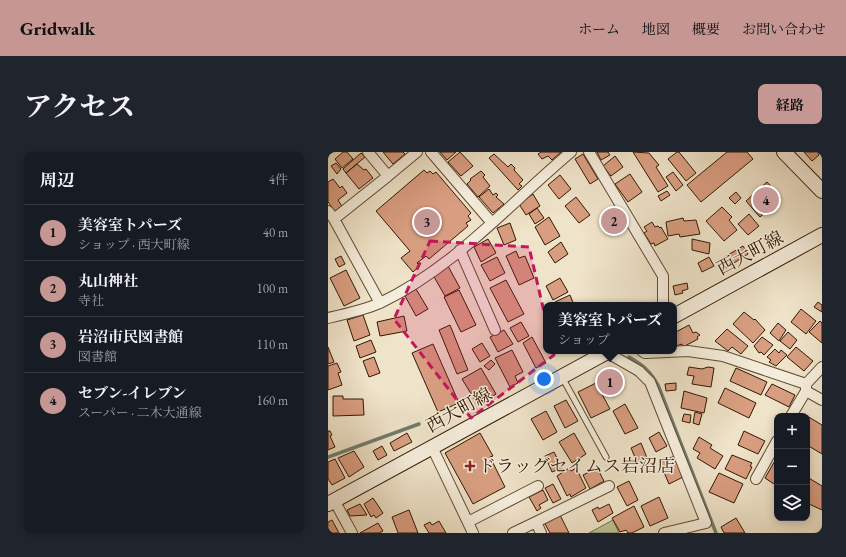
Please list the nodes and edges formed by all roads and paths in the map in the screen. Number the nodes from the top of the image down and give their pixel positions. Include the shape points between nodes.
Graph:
1 (368, 152) edge
2 (417, 152) edge
3 (431, 152) edge
4 (570, 152) edge
5 (589, 152) edge
6 (784, 152) edge
7 (388, 176) junction
8 (822, 191) edge
9 (331, 215) edge
10 (492, 223) junction
11 (822, 235) edge
12 (460, 250) junction
13 (663, 302) edge
14 (380, 303) junction
15 (677, 314) edge
16 (328, 318) edge
17 (495, 330) dead end
18 (677, 352) edge
19 (603, 354) edge
20 (610, 354) edge
21 (822, 367) edge
22 (562, 376) junction
23 (806, 387) junction
24 (822, 400) edge
25 (793, 413) edge
26 (774, 446) edge
27 (432, 447) junction
28 (606, 457) dead end
29 (756, 479) dead end
30 (538, 486) dead end
31 (609, 486) dead end
32 (331, 502) edge
33 (468, 522) junction
34 (536, 522) junction
35 (706, 523) junction
36 (352, 533) edge
37 (474, 533) edge
38 (513, 533) edge
39 (541, 533) edge
40 (664, 533) edge
41 (709, 533) edge

1 - 7 street
2 - 7 street
3 - 10 street
4 - 10 street
5 - 13 street via 663,276
6 - 8 street
7 - 9 street
9 - 14 street
10 - 12 street
11 - 15 street, 西大町線
12 - 14 street via 416,283
12 - 17 street
14 - 16 street
18 - 23 street via 723,356
19 - 22 street, 西大町線
20 - 35 street via 640,371 650,382
21 - 23 street
22 - 27 street, 西大町線
22 - 28 lane
23 - 24 street
23 - 25 street
26 - 29 street
27 - 32 street, 西大町線
27 - 33 street
30 - 33 street
31 - 34 street
32 - 36 street
33 - 37 street
34 - 38 street
34 - 39 street
35 - 40 street
35 - 41 street

